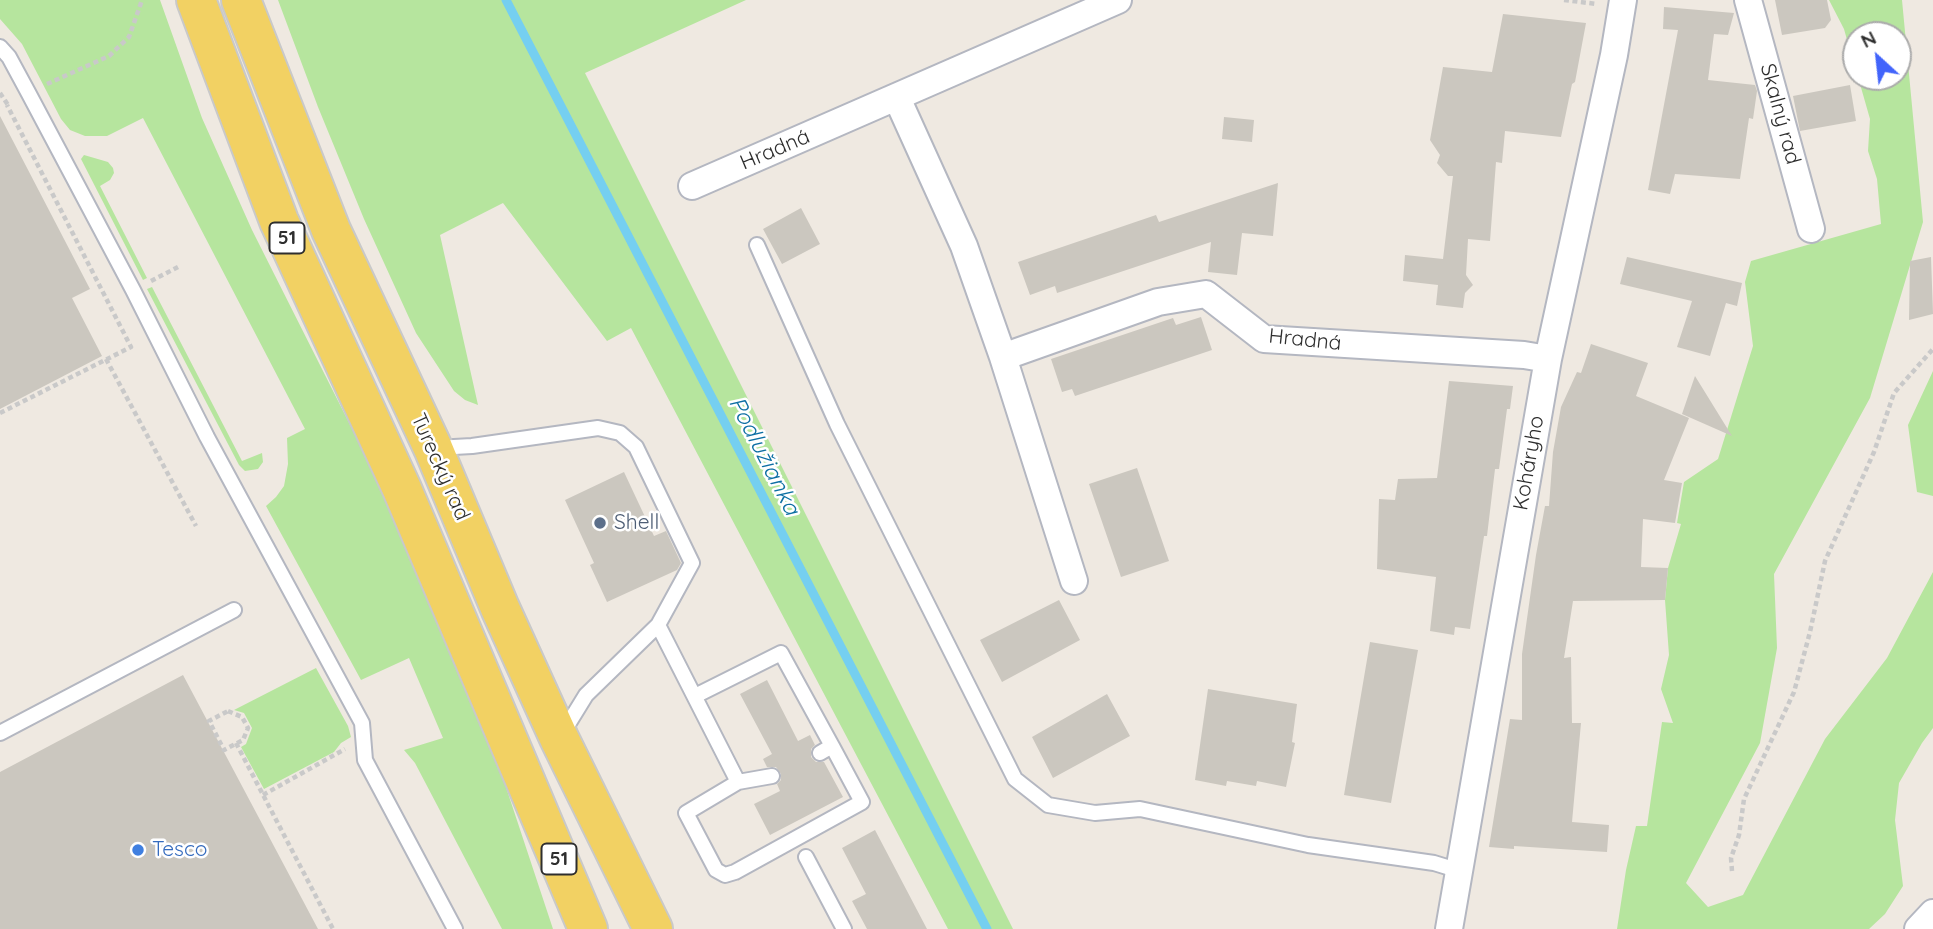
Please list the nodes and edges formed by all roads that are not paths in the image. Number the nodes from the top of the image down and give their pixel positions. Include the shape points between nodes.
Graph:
1 (195, 0) edge
2 (241, 0) edge
3 (1118, 0) edge
4 (1623, 0) edge
5 (1748, 0) edge
6 (0, 47) edge
7 (897, 97) junction
8 (692, 186) dead end
9 (1811, 229) dead end
10 (757, 245) dead end
11 (1003, 357) junction
12 (1548, 359) junction
13 (433, 448) junction
14 (1074, 581) dead end
15 (234, 610) dead end
16 (658, 625) junction
17 (695, 696) junction
18 (0, 733) edge
19 (559, 738) junction
20 (772, 776) dead end
21 (738, 782) junction
22 (806, 857) dead end
23 (1460, 871) junction
24 (1933, 913) edge
25 (455, 929) edge
26 (589, 929) edge
27 (653, 929) edge
28 (844, 929) edge
29 (1449, 929) edge
30 (1918, 929) edge

1 - 26 main road, Turecký rad / 51 via 279,221 402,489
2 - 13 main road, Turecký rad / 51 via 331,230
3 - 7 street, Hradná
4 - 12 street, Koháryho
5 - 9 street, Skalný rad
6 - 25 lane via 29,93 207,438 362,723 365,760
7 - 8 street, Hradná
7 - 11 street via 964,246
10 - 23 lane via 837,424 1015,779 1048,805 1095,813 1140,809
11 - 12 street, Hradná via 1158,302 1206,294 1264,339
11 - 14 street
12 - 23 street, Koháryho
13 - 16 lane via 598,428 620,433 636,447 692,563
13 - 19 main road, Turecký rad / 51
15 - 18 lane
16 - 17 lane
16 - 19 lane via 586,695
17 - 21 lane
17 - 21 lane via 781,653 826,750 862,802 725,875 716,870 686,813
19 - 27 main road, Turecký rad / 51
20 - 21 lane
22 - 28 lane
23 - 29 street, Koháryho
24 - 30 street

